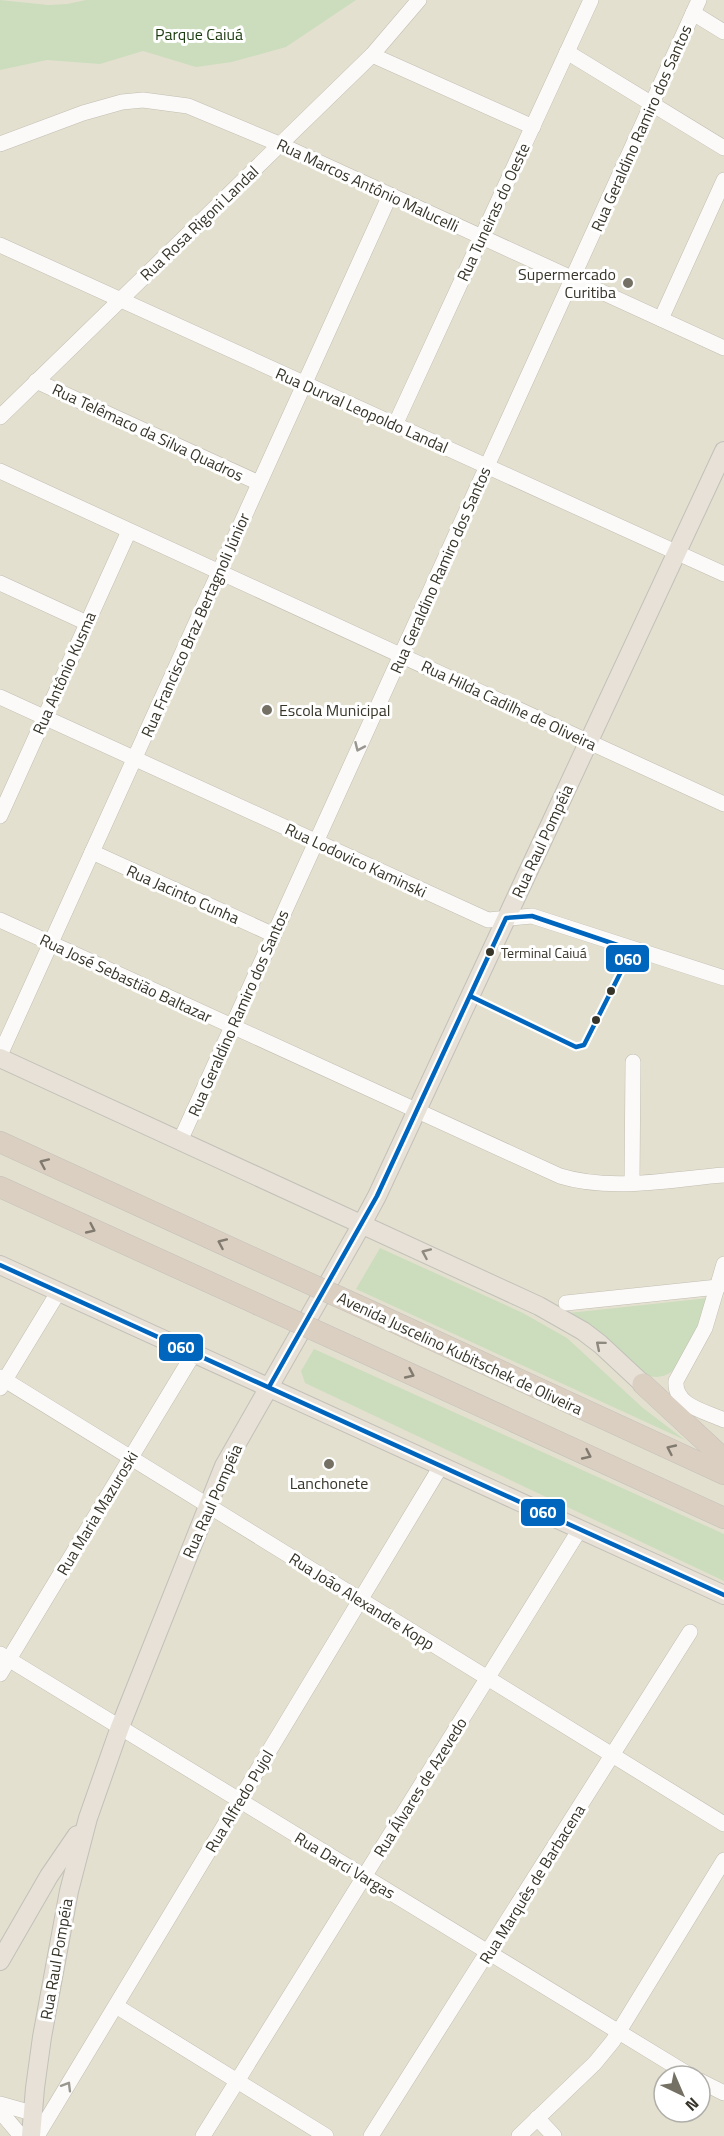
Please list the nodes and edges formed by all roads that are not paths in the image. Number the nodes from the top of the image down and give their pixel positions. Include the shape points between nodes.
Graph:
1 (419, 0) edge
2 (591, 0) edge
3 (696, 7) edge
4 (724, 32) edge
5 (567, 52) junction
6 (372, 55) junction
7 (652, 104) junction
8 (533, 127) junction
9 (0, 144) edge
10 (279, 144) junction
11 (724, 148) edge
12 (724, 180) edge
13 (390, 195) junction
14 (482, 237) junction
15 (0, 245) edge
16 (572, 279) junction
17 (120, 300) junction
18 (661, 319) junction
19 (724, 348) edge
20 (36, 381) junction
21 (304, 384) junction
22 (0, 417) edge
23 (395, 425) junction
24 (724, 451) edge
25 (487, 466) junction
26 (0, 471) edge
27 (259, 483) junction
28 (129, 531) junction
29 (677, 553) junction
30 (219, 572) junction
31 (724, 574) edge
32 (0, 584) edge
33 (87, 623) junction
34 (401, 656) junction
35 (0, 697) edge
36 (44, 718) junction
37 (589, 742) junction
38 (134, 759) junction
39 (724, 804) edge
40 (0, 816) edge
41 (316, 842) junction
42 (92, 852) junction
43 (506, 918) junction
44 (0, 920) edge
45 (274, 935) junction
46 (51, 943) junction
47 (724, 978) edge
48 (232, 1026) junction
49 (0, 1057) edge
50 (633, 1062) dead end
51 (417, 1111) junction
52 (180, 1141) junction
53 (0, 1142) edge
54 (724, 1175) edge
55 (632, 1182) junction
56 (0, 1187) edge
57 (362, 1224) junction
58 (0, 1264) edge
59 (724, 1264) edge
60 (718, 1287) junction
61 (59, 1291) junction
62 (566, 1303) dead end
63 (194, 1353) junction
64 (2, 1382) edge
65 (643, 1384) joint
66 (269, 1387) junction
67 (724, 1420) edge
68 (131, 1458) junction
69 (724, 1459) edge
70 (441, 1466) junction
71 (724, 1474) edge
72 (207, 1505) junction
73 (724, 1518) edge
74 (580, 1529) junction
75 (723, 1595) edge
76 (360, 1600) junction
77 (690, 1632) dead end
78 (4, 1656) edge
79 (0, 1674) edge
80 (488, 1678) junction
81 (120, 1727) junction
82 (613, 1755) junction
83 (240, 1800) junction
84 (88, 1818) junction
85 (724, 1824) edge
86 (724, 1860) edge
87 (50, 1876) junction
88 (364, 1876) junction
89 (67, 1897) junction
90 (24, 1922) junction
91 (489, 1953) junction
92 (0, 1961) edge
93 (116, 2006) junction
94 (619, 2032) junction
95 (671, 2064) edge
96 (237, 2081) junction
97 (0, 2104) edge
98 (0, 2111) edge
99 (32, 2113) junction
100 (537, 2118) junction
101 (21, 2136) edge
102 (31, 2136) edge
103 (37, 2136) edge
104 (203, 2136) edge
105 (326, 2136) edge
106 (371, 2136) edge
107 (519, 2136) edge
108 (554, 2136) edge

1 - 6 street, Rua Rosa Rigoni Landal
2 - 5 street, Rua Tuneiras do Oeste
3 - 4 street
3 - 7 street, Rua Geraldino Ramiro dos Santos
5 - 7 street
5 - 8 street, Rua Tuneiras do Oeste
6 - 8 street
6 - 10 street, Rua Rosa Rigoni Landal
7 - 11 street
7 - 16 street, Rua Geraldino Ramiro dos Santos
8 - 14 street, Rua Tuneiras do Oeste
9 - 10 street, Rua Marcos Antônio Malucelli via 101,107 143,100 205,111
10 - 13 street, Rua Marcos Antônio Malucelli
10 - 17 street, Rua Rosa Rigoni Landal
12 - 18 street
13 - 14 street, Rua Marcos Antônio Malucelli
13 - 21 street, Rua Francisco Braz Bertagnoli Júnior
14 - 16 street, Rua Marcos Antônio Malucelli
14 - 23 street, Rua Tuneiras do Oeste
15 - 17 street, Rua Durval Leopoldo Landal
16 - 18 street, Rua Marcos Antônio Malucelli
16 - 25 street, Rua Geraldino Ramiro dos Santos
17 - 20 street, Rua Rosa Rigoni Landal
17 - 21 street, Rua Durval Leopoldo Landal
18 - 19 street, Rua Marcos Antônio Malucelli
20 - 22 street, Rua Rosa Rigoni Landal
20 - 27 street, Rua Telêmaco da Silva Quadros
21 - 23 street, Rua Durval Leopoldo Landal
21 - 27 street, Rua Francisco Braz Bertagnoli Júnior
23 - 25 street, Rua Durval Leopoldo Landal
24 - 29 main road, Rua Raul Pompéia
25 - 29 street, Rua Durval Leopoldo Landal
25 - 34 street, Rua Geraldino Ramiro dos Santos
26 - 28 street, Rua Hilda Cadilhe de Oliveira
27 - 30 street, Rua Francisco Braz Bertagnoli Júnior
28 - 30 street, Rua Hilda Cadilhe de Oliveira
28 - 33 street, Rua Antônio Kusma
29 - 31 street, Rua Durval Leopoldo Landal
29 - 37 main road, Rua Raul Pompéia
30 - 34 street, Rua Hilda Cadilhe de Oliveira
30 - 38 street, Rua Francisco Braz Bertagnoli Júnior
32 - 33 street
33 - 36 street, Rua Antônio Kusma
34 - 37 street, Rua Hilda Cadilhe de Oliveira
34 -> 41 street, Rua Geraldino Ramiro dos Santos
35 - 36 street, Rua Lodovico Kaminski
36 - 38 street, Rua Lodovico Kaminski
36 - 40 street, Rua Antônio Kusma
37 - 39 street, Rua Hilda Cadilhe de Oliveira
37 - 43 main road, Rua Raul Pompéia
38 - 41 street, Rua Lodovico Kaminski
38 - 42 street, Rua Francisco Braz Bertagnoli Júnior
41 - 43 street, Rua Lodovico Kaminski via 488,920
41 - 45 street, Rua Geraldino Ramiro dos Santos
42 - 45 street, Rua Jacinto Cunha
42 - 46 street, Rua Francisco Braz Bertagnoli Júnior
43 - 47 street, Rua Lodovico Kaminski via 532,916
43 - 51 main road, Rua Raul Pompéia
44 - 46 street, Rua José Sebastião Baltazar
45 - 48 street, Rua Geraldino Ramiro dos Santos
46 - 48 street, Rua José Sebastião Baltazar
46 - 49 street, Rua Francisco Braz Bertagnoli Júnior
48 - 51 street, Rua José Sebastião Baltazar
48 - 52 street, Rua Geraldino Ramiro dos Santos
49 - 52 main road
50 - 55 street
51 - 55 street, Rua José Sebastião Baltazar via 560,1176 594,1184
51 - 57 main road, Rua Raul Pompéia
52 - 57 main road
71 -> 53 highway, Avenida Juscelino Kubitschek de Oliveira, bridge
54 - 55 street, Rua José Sebastião Baltazar
56 -> 73 highway, bridge
65 -> 57 main road via 600,1344 565,1320
57 - 66 main road, Rua Raul Pompéia
58 - 61 main road
59 - 60 street
60 - 62 street
60 - 67 street via 705,1328 676,1381 685,1403
61 - 63 main road
61 - 64 street
63 - 66 main road
63 - 68 street, Rua Maria Mazuroski
64 - 68 street, Rua João Alexandre Kopp
65 - 69 highway
66 - 70 main road
66 - 72 main road, Rua Raul Pompéia
68 - 72 street, Rua João Alexandre Kopp
68 - 78 street, Rua Maria Mazuroski
70 - 74 main road
70 - 76 street, Rua Alfredo Pujol
72 - 76 street, Rua João Alexandre Kopp
72 - 81 main road, Rua Raul Pompéia
74 - 75 main road
74 - 80 street, Rua Álvares de Azevedo
76 - 80 street, Rua João Alexandre Kopp
76 - 83 street, Rua Alfredo Pujol
77 - 82 street, Rua Marquês de Barbacena
78 - 79 street, Rua Maria Mazuroski
78 - 81 street, Rua Darci Vargas
80 - 82 street, Rua João Alexandre Kopp
80 - 88 street, Rua Álvares de Azevedo
81 - 83 street, Rua Darci Vargas
81 - 84 main road, Rua Raul Pompéia
82 - 85 street, Rua João Alexandre Kopp
82 - 91 street, Rua Marquês de Barbacena
83 - 88 street, Rua Darci Vargas
83 - 93 street, Rua Alfredo Pujol
84 - 87 main road
84 - 89 main road, Rua Raul Pompéia
86 - 94 street
87 - 89 main road via 63,1879
87 - 90 main road
88 - 91 street, Rua Darci Vargas
88 - 96 street, Rua Álvares de Azevedo
89 - 90 main road
89 - 99 main road, Rua Raul Pompéia
90 - 92 main road
91 - 94 street, Rua Darci Vargas
91 - 106 street, Rua Marquês de Barbacena
93 - 96 street
103 -> 93 street, Rua Alfredo Pujol
94 - 95 street, Rua Darci Vargas
94 - 100 street via 594,2063
96 - 104 street, Rua Álvares de Azevedo
96 - 105 street
97 - 99 street
98 - 101 street
99 - 102 main road, Rua Raul Pompéia
100 - 107 street
100 - 108 street

